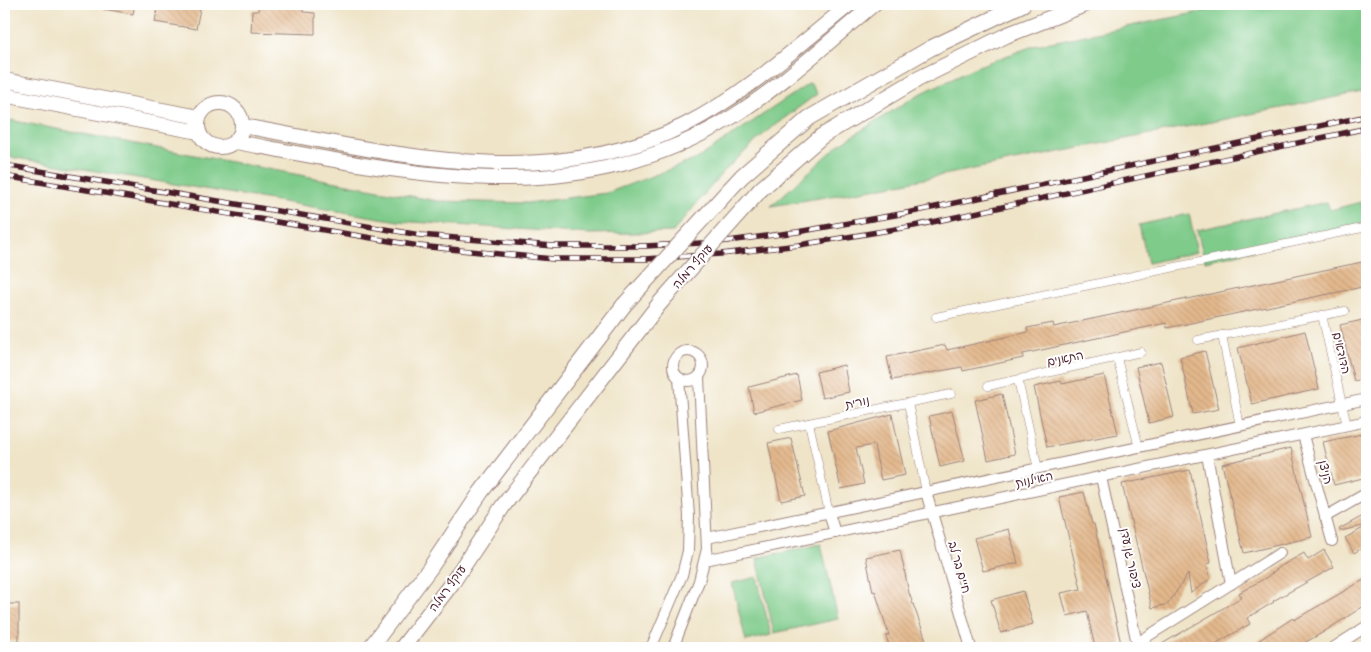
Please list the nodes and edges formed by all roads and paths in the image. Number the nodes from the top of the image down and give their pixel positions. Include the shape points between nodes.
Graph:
1 (850, 4) edge
2 (874, 4) edge
3 (1023, 4) edge
4 (1086, 4) edge
5 (4, 80) edge
6 (4, 95) edge
7 (199, 117) junction
8 (243, 126) junction
9 (199, 132) junction
10 (236, 142) junction
11 (1367, 227) edge
12 (1345, 311) dead end
13 (1322, 315) junction
14 (936, 317) dead end
15 (1222, 335) junction
16 (1198, 340) dead end
17 (1142, 352) dead end
18 (1117, 358) junction
19 (698, 376) junction
20 (679, 378) junction
21 (1018, 380) junction
22 (988, 386) dead end
23 (951, 394) dead end
24 (1367, 400) edge
25 (908, 403) junction
26 (1342, 405) junction
27 (1367, 421) edge
28 (809, 423) junction
29 (1240, 426) junction
30 (1347, 426) junction
31 (779, 429) dead end
32 (1303, 435) junction
33 (1139, 448) junction
34 (1207, 455) junction
35 (1038, 469) junction
36 (1101, 478) junction
37 (926, 492) junction
38 (1367, 493) edge
39 (829, 513) junction
40 (931, 513) junction
41 (1325, 516) junction
42 (835, 533) junction
43 (707, 538) junction
44 (1332, 541) dead end
45 (1280, 554) dead end
46 (705, 560) junction
47 (1232, 584) junction
48 (1367, 626) edge
49 (1138, 646) edge
50 (370, 648) edge
51 (402, 648) edge
52 (652, 648) edge
53 (673, 648) edge
54 (971, 648) edge
55 (1333, 648) edge

1 - 8 main road via 728,100 684,125 641,143 597,155 551,162 448,160
2 - 10 main road via 777,85 732,116 688,141 642,159 595,171 546,178 440,176
3 - 50 main road, עוקף רמלה, bridge via 931,48 809,118 742,176 624,305 481,492 430,568
4 - 51 main road, עוקף רמלה, bridge via 1007,35 918,79 822,136 761,189 660,303 503,506 452,583
5 - 7 main road
6 - 9 main road
7 - 8 main road via 212,105 225,103 239,113
7 - 9 main road
8 - 10 main road
9 - 10 main road via 212,146 225,147
11 - 14 street
12 - 13 street
13 - 15 street
13 - 26 street, הדודאים
15 - 16 street
15 - 29 street
17 - 18 street, התאנים
18 - 21 street, התאנים
18 - 33 street
19 - 20 street via 689,381
19 - 20 street via 703,368 701,358 689,350 679,353 673,361 673,371
19 - 43 street
20 - 52 street via 689,516 688,551 682,575
21 - 22 street, התאנים
21 - 35 street
23 - 25 street, נורית
24 - 26 street, האילנות
25 - 28 street, נורית
25 - 37 street
26 - 29 street, האילנות
26 - 30 street, הדודאים
27 - 30 street, האילנות
28 - 31 street, נורית
28 - 39 street
29 - 33 street, האילנות
30 - 32 street, האילנות
32 - 34 street, האילנות
32 - 41 street, הניצן
33 - 35 street, האילנות
34 - 36 street, האילנות
34 - 47 street
35 - 37 street, האילנות
36 - 40 street, האילנות
36 - 49 street, ציפור גן עדן
37 - 39 street, האילנות
37 - 40 street, חיים בר לב
38 - 41 street
39 - 42 street
39 - 43 street, האילנות
40 - 42 street, האילנות
40 - 54 street, חיים בר לב
41 - 44 street, הניצן
42 - 46 street, האילנות
43 - 46 street
45 - 47 street, ציפור גן עדן
46 - 53 street
47 - 49 street, ציפור גן עדן
48 - 55 street

